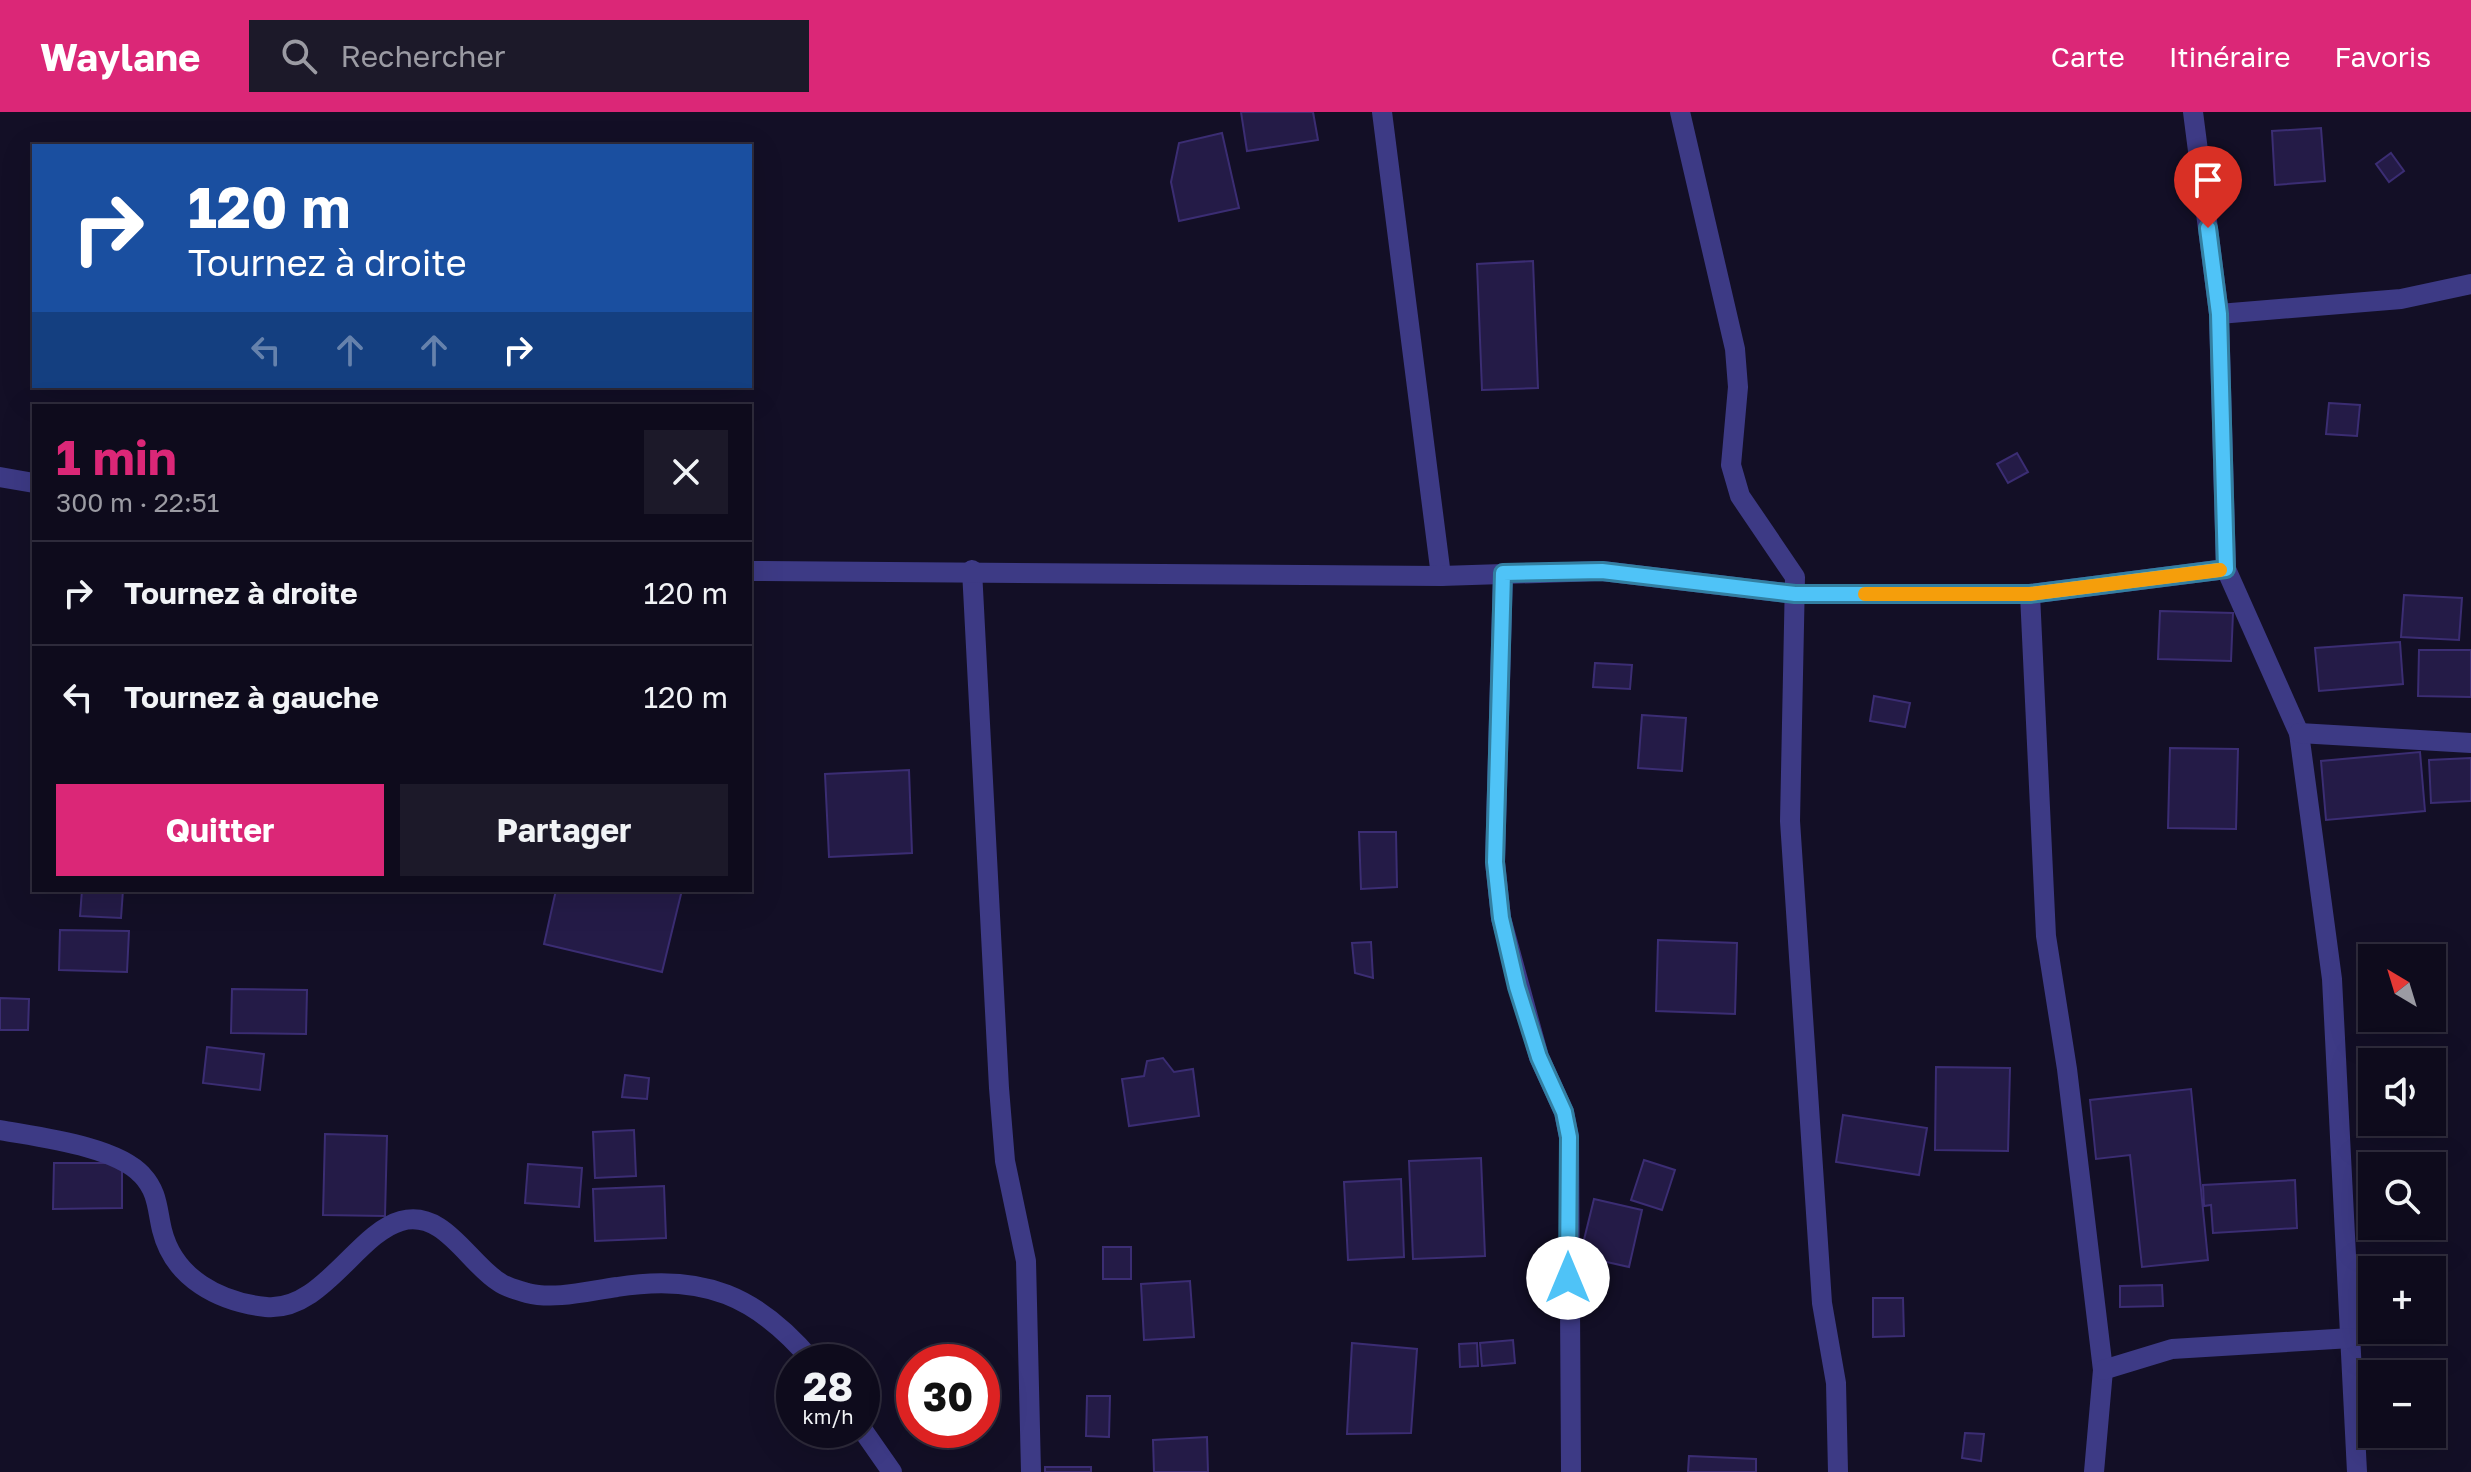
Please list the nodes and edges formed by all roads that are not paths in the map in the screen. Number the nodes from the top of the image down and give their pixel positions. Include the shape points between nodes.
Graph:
1 (1382, 112) edge
2 (1680, 112) edge
3 (2193, 112) edge
4 (2471, 284) edge
5 (2219, 314) junction
6 (0, 477) edge
7 (32, 483) edge
8 (2226, 569) junction
9 (972, 570) junction
10 (752, 571) edge
11 (1503, 573) junction
12 (1441, 576) junction
13 (1795, 594) junction
14 (2030, 594) junction
15 (2299, 733) junction
16 (2471, 743) edge
17 (0, 1130) edge
18 (2351, 1338) junction
19 (798, 1344) edge
20 (2103, 1370) junction
21 (875, 1448) edge
22 (892, 1472) edge
23 (1031, 1472) edge
24 (1571, 1472) edge
25 (1838, 1472) edge
26 (2094, 1472) edge
27 (2357, 1472) edge

1 - 12 street
2 - 13 street via 1735,349 1738,387 1731,465 1740,496 1795,577
3 - 5 street
4 - 5 street via 2401,299
5 - 8 street
6 - 7 street
8 - 14 street
8 - 15 street
9 - 10 street
9 - 12 street
9 - 23 street via 999,1088 1005,1161 1026,1261 1030,1309
11 - 12 street
11 - 13 street via 1602,571
11 - 24 street via 1495,862 1517,987 1569,1137
13 - 14 street
13 - 25 street via 1790,821 1822,1303 1836,1383
14 - 20 street via 2046,936
15 - 16 street
15 - 18 street via 2332,979
17 - 19 street via 120,1159 141,1173 156,1194 163,1233 175,1258 204,1291 223,1297 269,1307 293,1301 316,1290 385,1230 401,1221 422,1221 439,1226 499,1283 540,1296 642,1283 684,1284 733,1295 765,1312
18 - 20 street via 2172,1349
18 - 27 street
20 - 26 street
21 - 22 street

